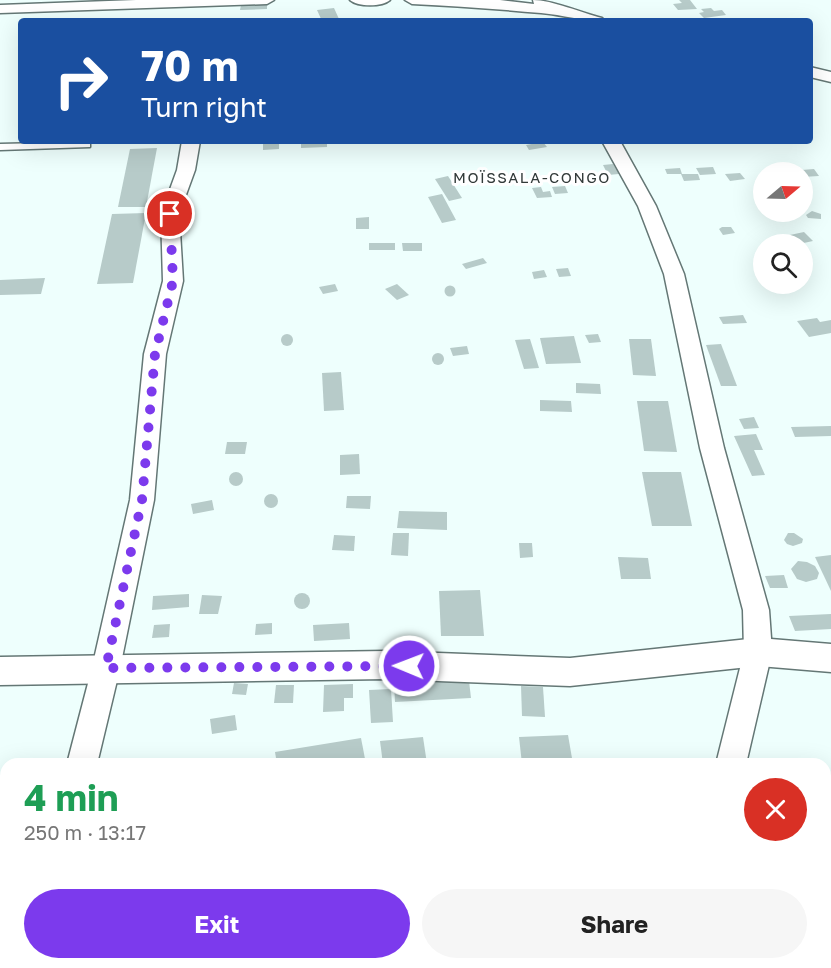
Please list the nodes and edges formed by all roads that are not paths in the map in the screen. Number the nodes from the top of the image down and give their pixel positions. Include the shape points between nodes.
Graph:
1 (267, 0) edge
2 (357, 0) edge
3 (383, 0) edge
4 (412, 0) edge
5 (211, 1) edge
6 (532, 2) edge
7 (0, 9) edge
8 (549, 16) edge
9 (209, 18) edge
10 (568, 18) edge
11 (813, 73) edge
12 (831, 77) edge
13 (190, 144) edge
14 (613, 144) edge
15 (87, 145) dead end
16 (0, 147) edge
17 (758, 652) junction
18 (831, 658) edge
19 (106, 668) junction
20 (0, 671) edge
21 (84, 758) edge
22 (732, 758) edge

1 - 5 street
2 - 3 street
4 - 6 street
5 - 7 street
5 - 9 street
6 - 8 street
8 - 10 street
11 - 12 street
13 - 19 street via 170,214 173,281 155,354 142,500
14 - 17 street via 647,206 674,274 712,448 756,610
15 - 16 lane
17 - 18 street
17 - 19 street via 570,672 386,665
17 - 22 street
19 - 20 street
19 - 21 street

